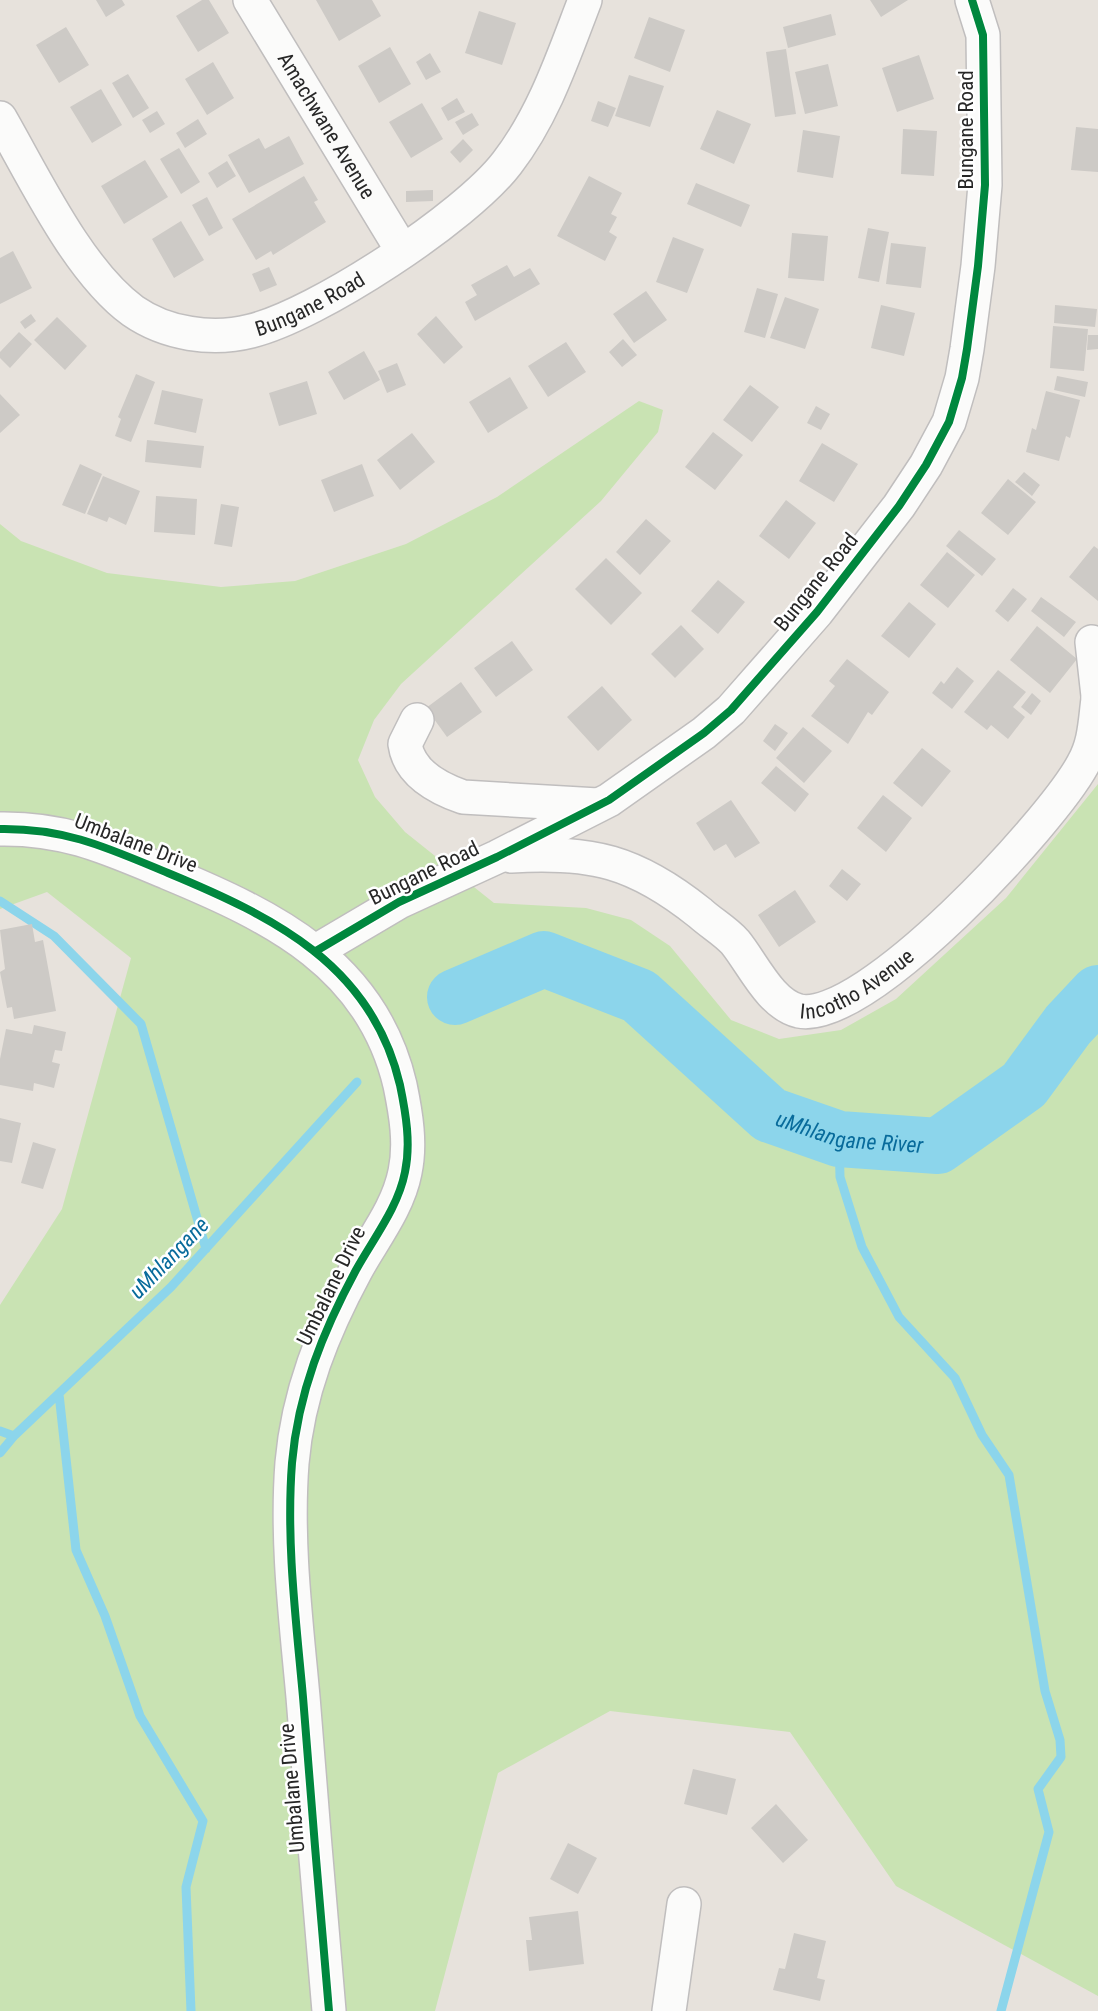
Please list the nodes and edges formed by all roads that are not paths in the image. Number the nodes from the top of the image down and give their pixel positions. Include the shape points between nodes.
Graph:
1 (250, 0) edge
2 (585, 0) edge
3 (972, 0) edge
4 (981, 0) edge
5 (983, 35) junction
6 (0, 118) edge
7 (402, 250) junction
8 (1092, 642) dead end
9 (1098, 697) edge
10 (417, 720) dead end
11 (1098, 753) edge
12 (1067, 792) junction
13 (600, 806) junction
14 (0, 829) edge
15 (497, 857) junction
16 (316, 951) junction
17 (684, 1904) dead end
18 (329, 2011) edge
19 (669, 2011) edge

1 - 7 street, Amachwane Avenue
2 - 7 street, Bungane Road via 539,115 506,164 467,204
3 - 5 street, Bungane Road
4 - 5 street
5 - 13 street, Bungane Road via 985,184 978,266 962,378 940,440 899,506 817,612 730,710 671,758
6 - 7 street, Bungane Road via 66,231 98,277 134,311 175,330 200,336 251,331 297,313
8 - 9 street, Incotho Avenue
9 - 12 street, Incotho Avenue via 1094,743
10 - 13 street via 405,744 411,764 452,793
11 - 12 street
12 - 15 street, Incotho Avenue via 985,886 935,932 855,996 814,1013 785,1004 734,941 679,896 641,874 617,864 558,853
13 - 15 street, Bungane Road
14 - 16 street, Umbalane Drive via 31,828 66,834 108,848 218,894
15 - 16 street, Bungane Road via 399,902
16 - 18 street, Umbalane Drive via 354,988 383,1032 403,1099 408,1154 398,1198 357,1268 318,1347 294,1438 293,1581
17 - 19 street

